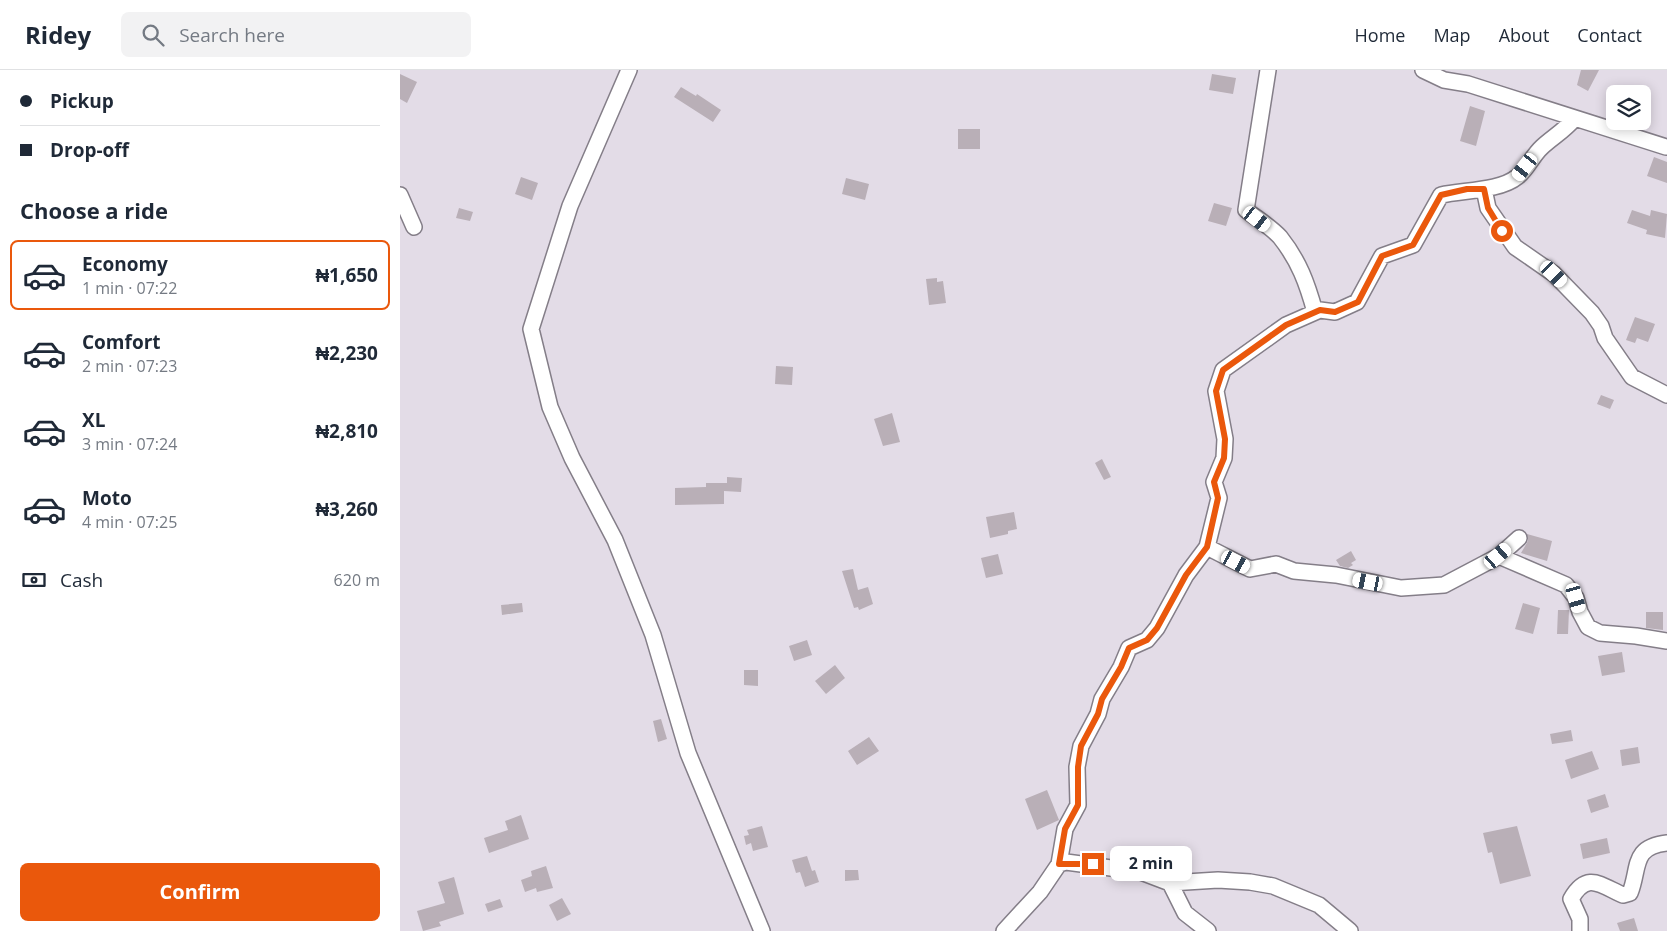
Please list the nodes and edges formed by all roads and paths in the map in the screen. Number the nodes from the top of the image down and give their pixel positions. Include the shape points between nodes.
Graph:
1 (629, 70) edge
2 (1268, 70) edge
3 (1423, 70) edge
4 (1574, 119) junction
5 (1666, 146) edge
6 (1484, 189) junction
7 (400, 195) edge
8 (414, 227) dead end
9 (1315, 312) junction
10 (1667, 395) edge
11 (1519, 538) dead end
12 (1207, 547) junction
13 (1498, 556) junction
14 (1667, 641) edge
15 (1667, 842) edge
16 (1059, 864) junction
17 (1170, 883) junction
18 (762, 931) edge
19 (1004, 931) edge
20 (1208, 931) edge
21 (1350, 931) edge
22 (1580, 931) edge

1 - 18 street via 570,206 531,329 550,407 572,458 615,540 653,635 688,753
2 - 9 street via 1246,210 1279,236 1301,268
3 - 4 street via 1444,80 1468,84
4 - 5 street
4 - 6 street via 1531,158 1517,178
6 - 9 street via 1441,195 1413,245 1382,256 1358,302 1335,312
6 - 10 street via 1488,208 1515,248 1554,274 1592,313 1632,377
7 - 8 street
9 - 12 street via 1286,325 1223,370 1216,391 1225,439 1224,458 1214,482 1218,498
11 - 13 street
12 - 13 street via 1250,569 1276,564 1294,571 1336,575 1401,588 1444,585
12 - 16 street via 1186,575 1157,628 1147,640 1129,648 1102,699 1081,746 1078,805 1065,829
13 - 14 street via 1566,585 1576,598 1588,626 1600,633
15 - 22 street via 1649,846 1640,857 1634,868 1630,893 1624,895 1594,882 1585,882 1578,887 1572,899 1580,919
16 - 17 street via 1093,864 1141,872
16 - 19 street via 1040,892
17 - 20 street via 1185,913
17 - 21 street via 1218,880 1273,886 1318,905

